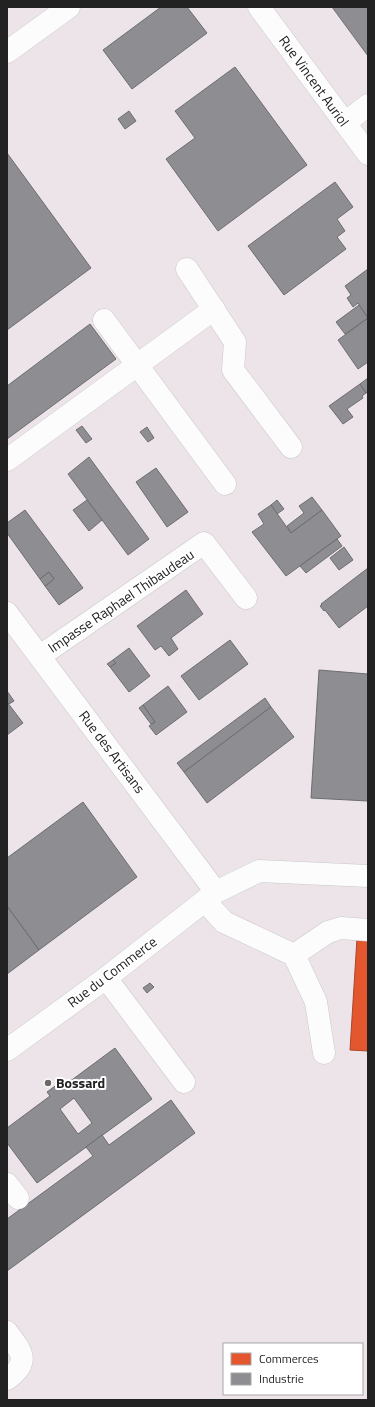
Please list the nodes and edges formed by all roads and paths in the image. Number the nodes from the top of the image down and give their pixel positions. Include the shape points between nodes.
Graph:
1 (69, 7) edge
2 (259, 7) edge
3 (7, 52) edge
4 (368, 105) edge
5 (345, 123) junction
6 (368, 154) edge
7 (187, 270) dead end
8 (214, 309) junction
9 (104, 320) dead end
10 (138, 364) junction
11 (291, 447) dead end
12 (7, 460) edge
13 (226, 484) dead end
14 (246, 598) dead end
15 (7, 612) edge
16 (40, 656) junction
17 (368, 876) edge
18 (210, 897) junction
19 (368, 930) edge
20 (294, 955) junction
21 (106, 978) junction
22 (7, 1050) edge
23 (324, 1053) dead end
24 (184, 1082) dead end
25 (7, 1332) edge
26 (7, 1379) edge

1 - 3 street
2 - 5 street, Rue Vincent Auriol
4 - 5 street
5 - 6 street, Rue Vincent Auriol
7 - 8 street
8 - 10 street
8 - 11 street via 235,342 233,370
9 - 10 street
10 - 12 street
10 - 13 street
14 - 16 street, Impasse Raphael Thibaudeau via 204,543
15 - 16 street, Rue des Artisans
16 - 18 street, Rue des Artisans
17 - 18 street, Rue du Commerce via 259,871
18 - 20 street, Rue des Artisans via 224,922
18 - 21 street, Rue du Commerce
19 - 20 street via 341,928 328,932
20 - 23 street via 316,1002
21 - 22 street, Rue du Commerce
21 - 24 street
25 - 26 street via 23,1358 15,1374

